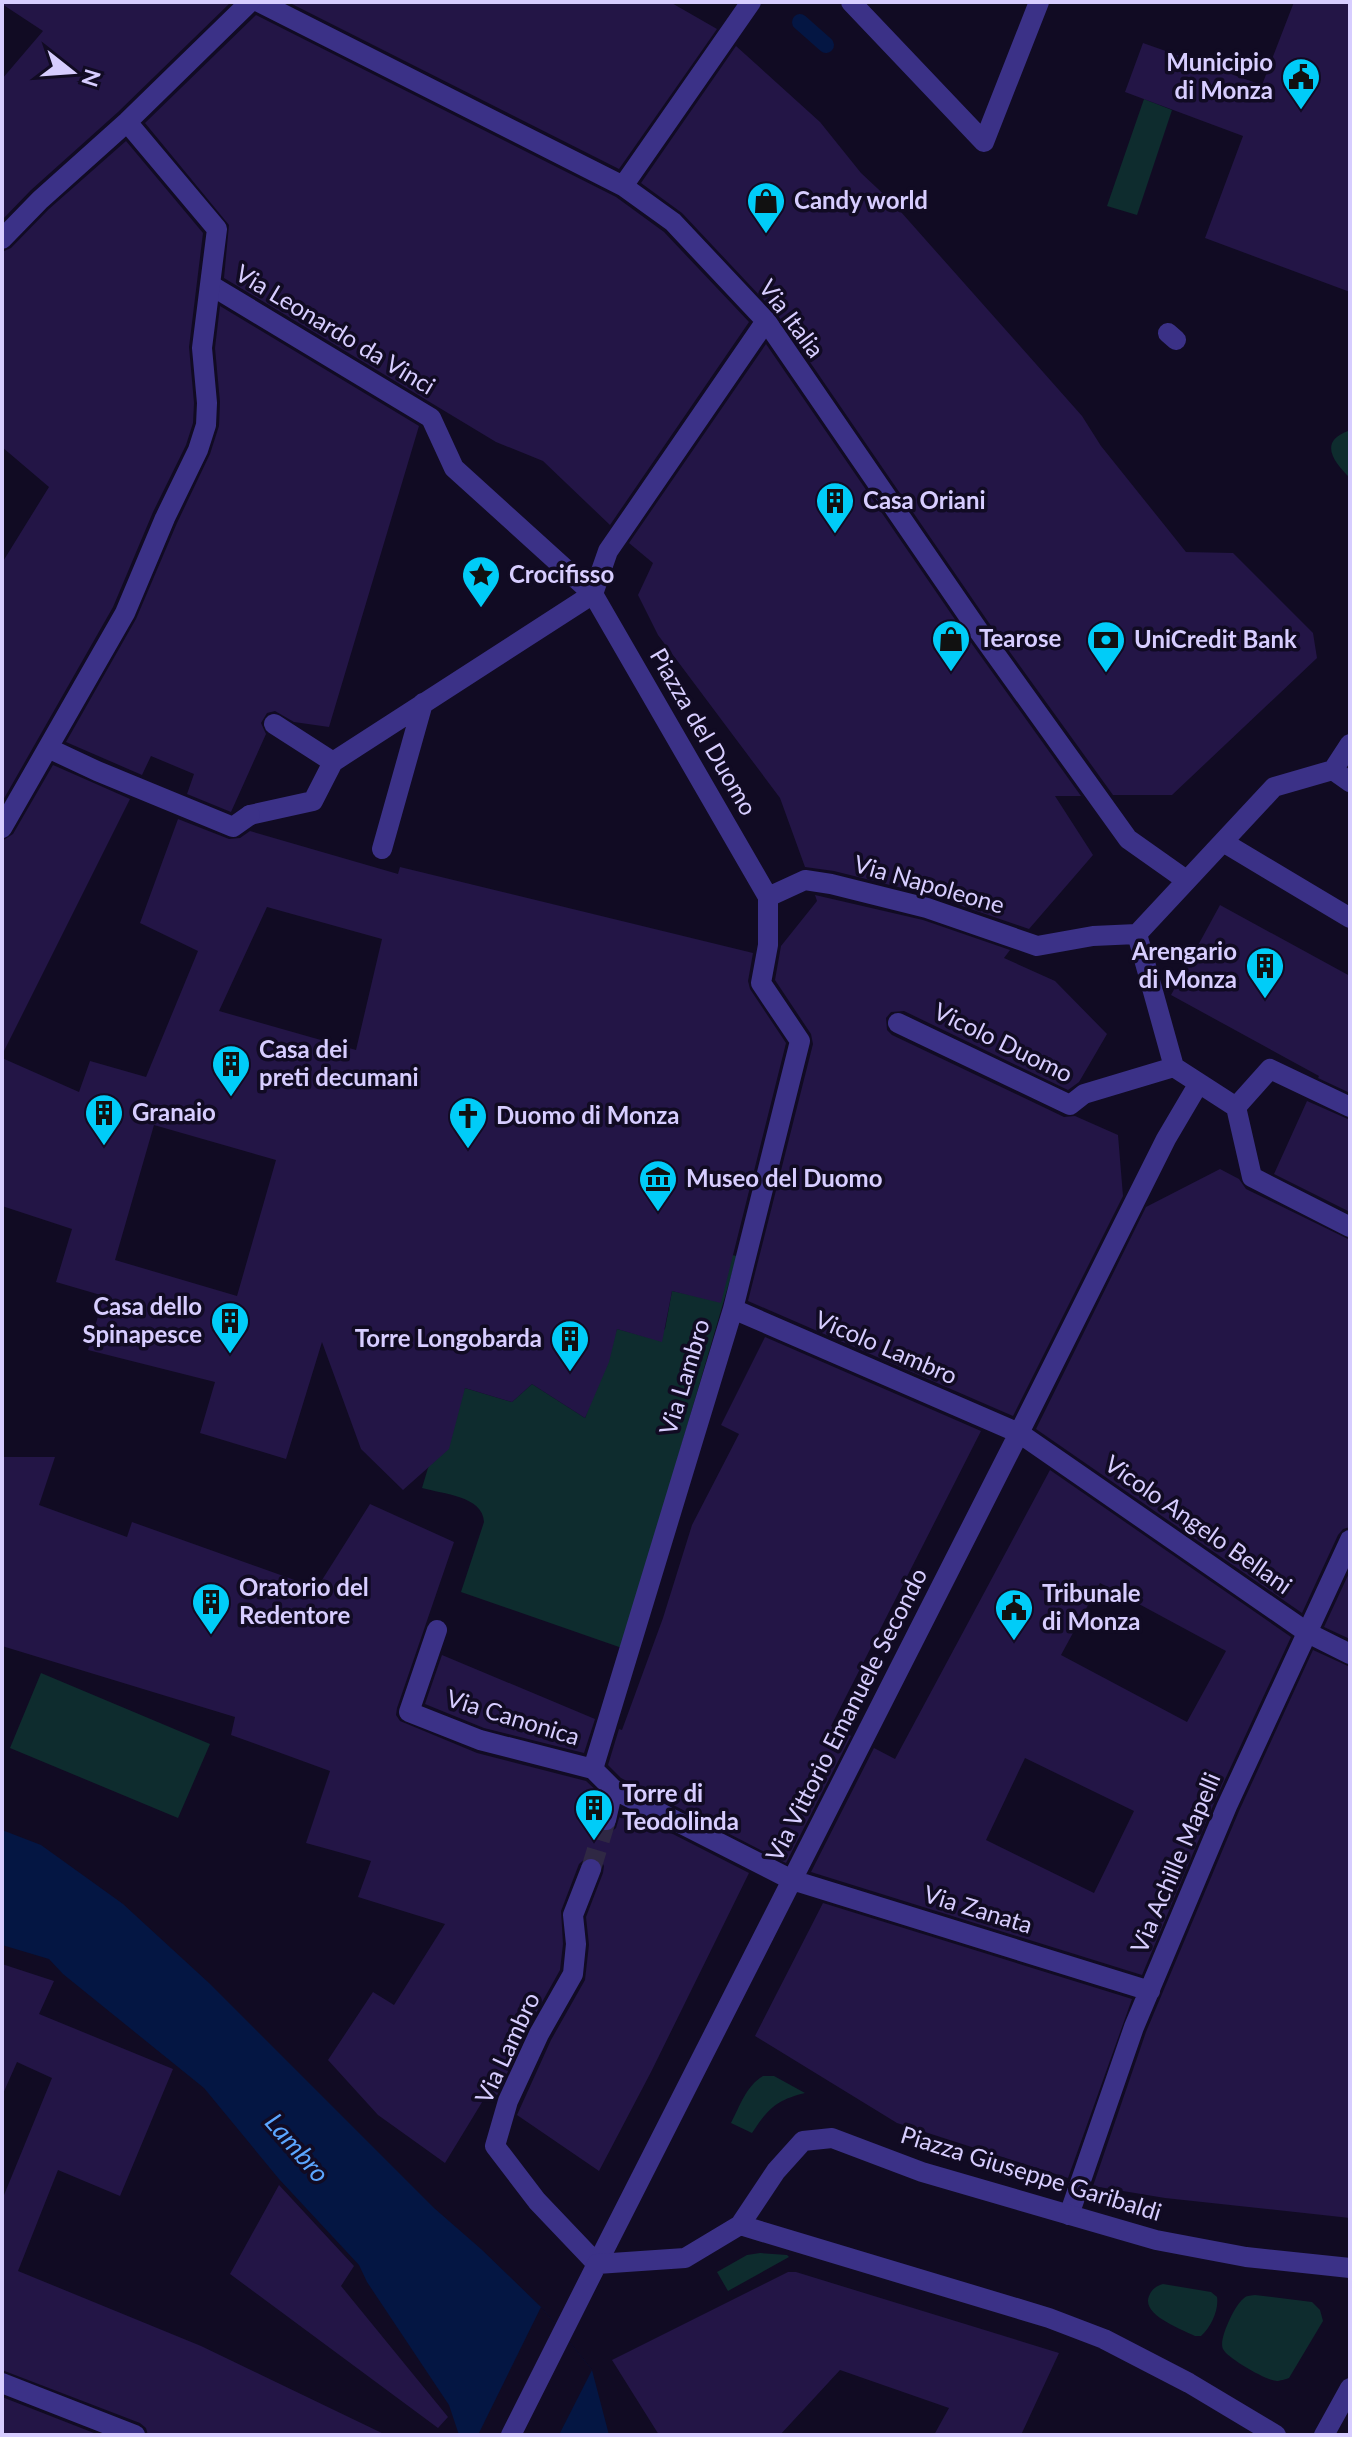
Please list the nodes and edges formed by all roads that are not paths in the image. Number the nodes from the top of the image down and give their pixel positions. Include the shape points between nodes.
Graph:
1 (250, 2) edge
2 (259, 2) edge
3 (751, 2) edge
4 (851, 2) edge
5 (1039, 2) edge
6 (127, 122) junction
7 (623, 186) junction
8 (2, 239) edge
9 (212, 286) junction
10 (766, 321) junction
11 (431, 418) joint
12 (593, 594) junction
13 (423, 703) junction
14 (274, 724) dead end
15 (1350, 744) edge
16 (48, 748) junction
17 (333, 762) junction
18 (1341, 776) edge
19 (2, 828) edge
20 (1223, 842) junction
21 (382, 849) dead end
22 (1186, 880) junction
23 (768, 897) junction
24 (1350, 918) edge
25 (1137, 934) junction
26 (898, 1023) dead end
27 (1174, 1067) junction
28 (1199, 1083) junction
29 (1236, 1107) junction
30 (1350, 1107) edge
31 (1350, 1227) edge
32 (733, 1309) junction
33 (1019, 1433) junction
34 (1350, 1540) edge
35 (437, 1630) dead end
36 (1308, 1633) junction
37 (1350, 1654) edge
38 (593, 1769) junction
39 (613, 1789) junction
40 (606, 1820) tunnel mouth
41 (591, 1869) tunnel mouth
42 (792, 1880) junction
43 (1150, 1991) junction
44 (1069, 2215) junction
45 (740, 2225) junction
46 (597, 2264) junction
47 (1350, 2268) edge
48 (2, 2383) edge
49 (1350, 2388) edge
50 (135, 2435) edge
51 (511, 2435) edge
52 (1276, 2435) edge
53 (1324, 2435) edge

1 - 6 street
2 - 7 street, Via Italia
3 - 7 street
4 - 5 street via 984,142
6 - 8 street
6 - 9 street via 217,229
7 - 10 street, Via Italia via 673,222
9 - 11 street, Via Leonardo da Vinci
9 - 16 street via 202,348 206,425 198,450 125,613
10 - 12 street via 608,551
10 - 22 street, Via Italia via 1128,839
11 - 12 street, Piazza del Duomo via 454,468
12 - 13 street
12 - 23 street, Piazza del Duomo
13 - 17 street
13 - 21 street
14 - 17 street
15 - 18 street
16 - 17 street via 233,827 250,815 313,801
16 - 19 street
18 - 20 street via 1274,787
20 - 22 street
20 - 24 street
22 - 25 street
23 - 25 street, Via Napoleone via 805,880 831,884 927,908 1037,946
23 - 32 street, Via Lambro via 761,983 800,1041
25 - 27 street
26 - 27 street, Vicolo Duomo via 1070,1105 1084,1094
27 - 28 street
28 - 29 street
28 - 33 street, Via Vittorio Emanuele Secondo
29 - 30 street via 1270,1069
29 - 31 street via 1252,1177
32 - 33 street, Vicolo Lambro
32 - 38 street, Via Lambro
33 - 36 street, Vicolo Angelo Bellani
33 - 42 street, Via Vittorio Emanuele Secondo
34 - 36 street, Via Achille Mapelli
35 - 38 street, Via Canonica via 409,1712 480,1740
36 - 37 street, Vicolo Angelo Bellani
36 - 43 street, Via Achille Mapelli via 1227,1806
38 - 39 street
39 - 40 street
39 - 42 street, Via Zanata
41 - 46 street, Via Lambro via 573,1915 573,1974 508,2101 495,2146 537,2201
42 - 43 street, Via Zanata
42 - 46 street, Via Vittorio Emanuele Secondo
43 - 44 street, Via Achille Mapelli
44 - 45 street, Piazza Giuseppe Garibaldi via 922,2172 832,2138 803,2141
44 - 47 street, Piazza Giuseppe Garibaldi via 1231,2255
45 - 46 street, Piazza Giuseppe Garibaldi via 685,2258
45 - 52 street via 1104,2339
46 - 51 street, Via Vittorio Emanuele Secondo
48 - 50 street
49 - 53 street

